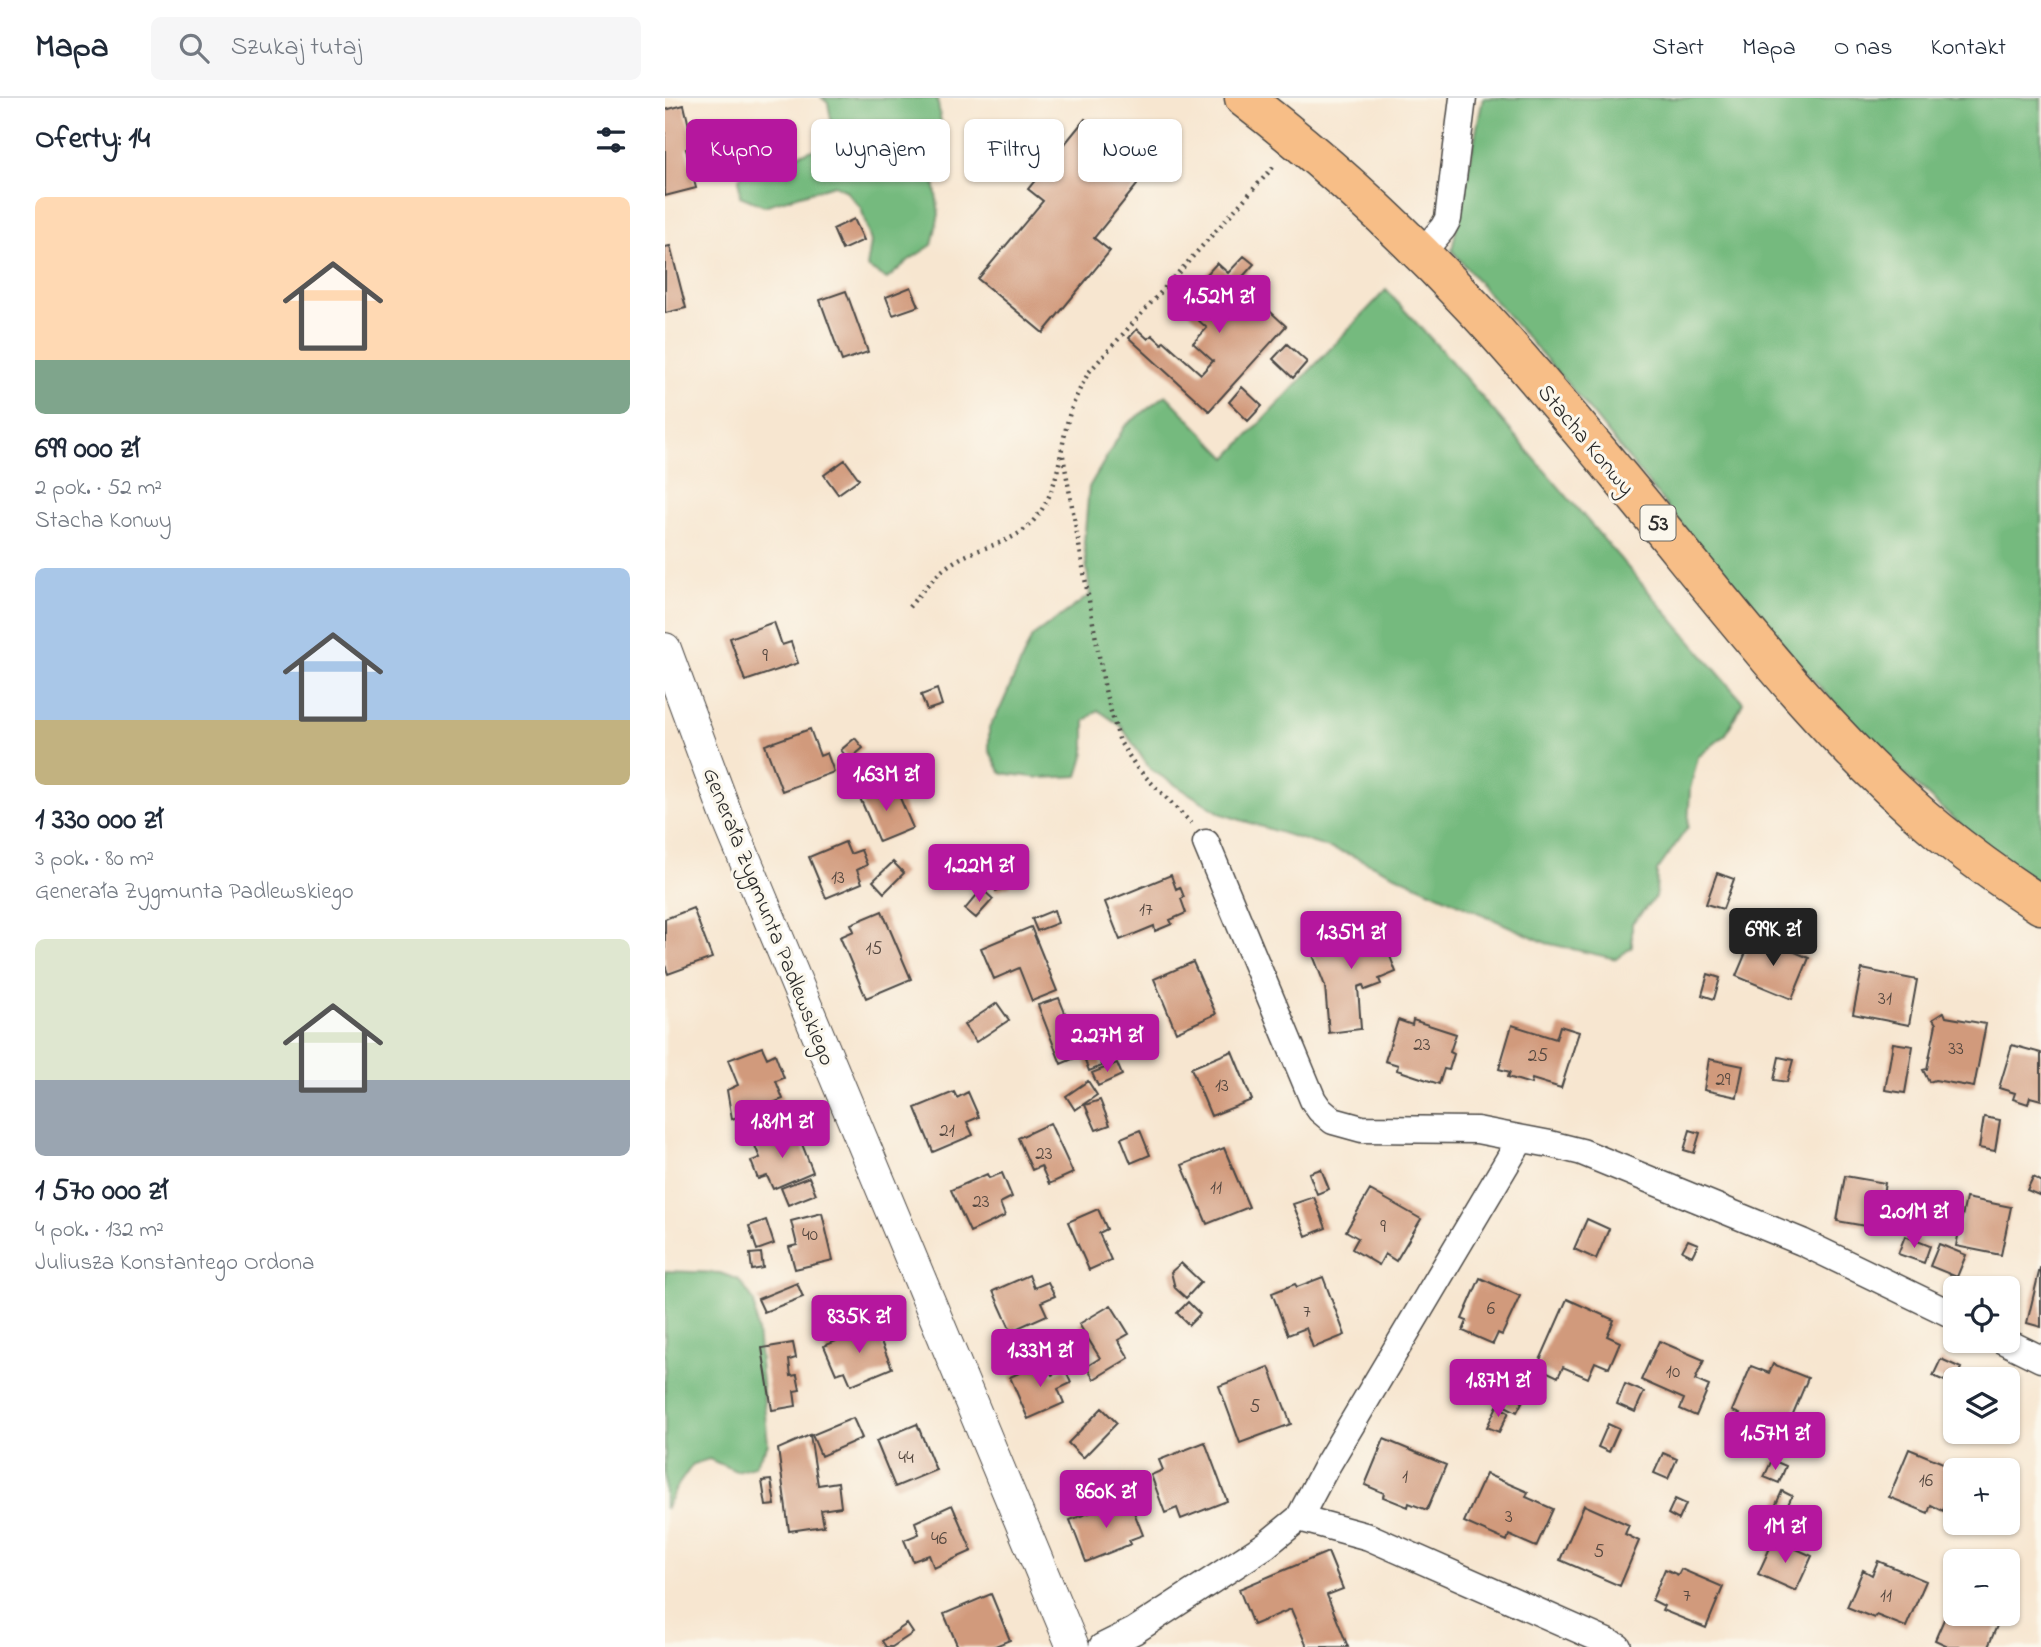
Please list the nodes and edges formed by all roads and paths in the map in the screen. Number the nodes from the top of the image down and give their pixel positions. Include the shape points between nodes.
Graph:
1 (1244, 98) edge
2 (1463, 98) edge
3 (1297, 140) junction
4 (1421, 254) junction
5 (1062, 452) junction
6 (909, 607) dead end
7 (665, 649) edge
8 (1206, 843) joint
9 (2041, 905) edge
10 (1521, 1139) junction
11 (1943, 1311) edge
12 (2020, 1349) edge
13 (2041, 1359) edge
14 (1299, 1518) junction
15 (1073, 1647) edge
16 (1102, 1647) edge
17 (1618, 1647) edge

1 - 3 main road, Stacha Konwy / 53
2 - 4 street via 1448,219
3 - 4 main road, Stacha Konwy / 53
3 - 5 path via 1089,372 1070,415
4 - 9 main road, Stacha Konwy / 53 via 1522,362 1823,718 1938,830
5 - 6 path via 1056,481 1033,522 1018,535 958,559 933,578
5 - 8 path via 1106,695 1120,742 1137,768
7 - 15 street, Generała Zygmunta Padlewskiego via 726,814
8 - 10 street via 1320,1110 1333,1121 1362,1129 1477,1130
10 - 11 street via 1595,1157 1802,1242
10 - 14 street
12 - 13 street
14 - 16 street via 1134,1632
14 - 17 street via 1369,1537

